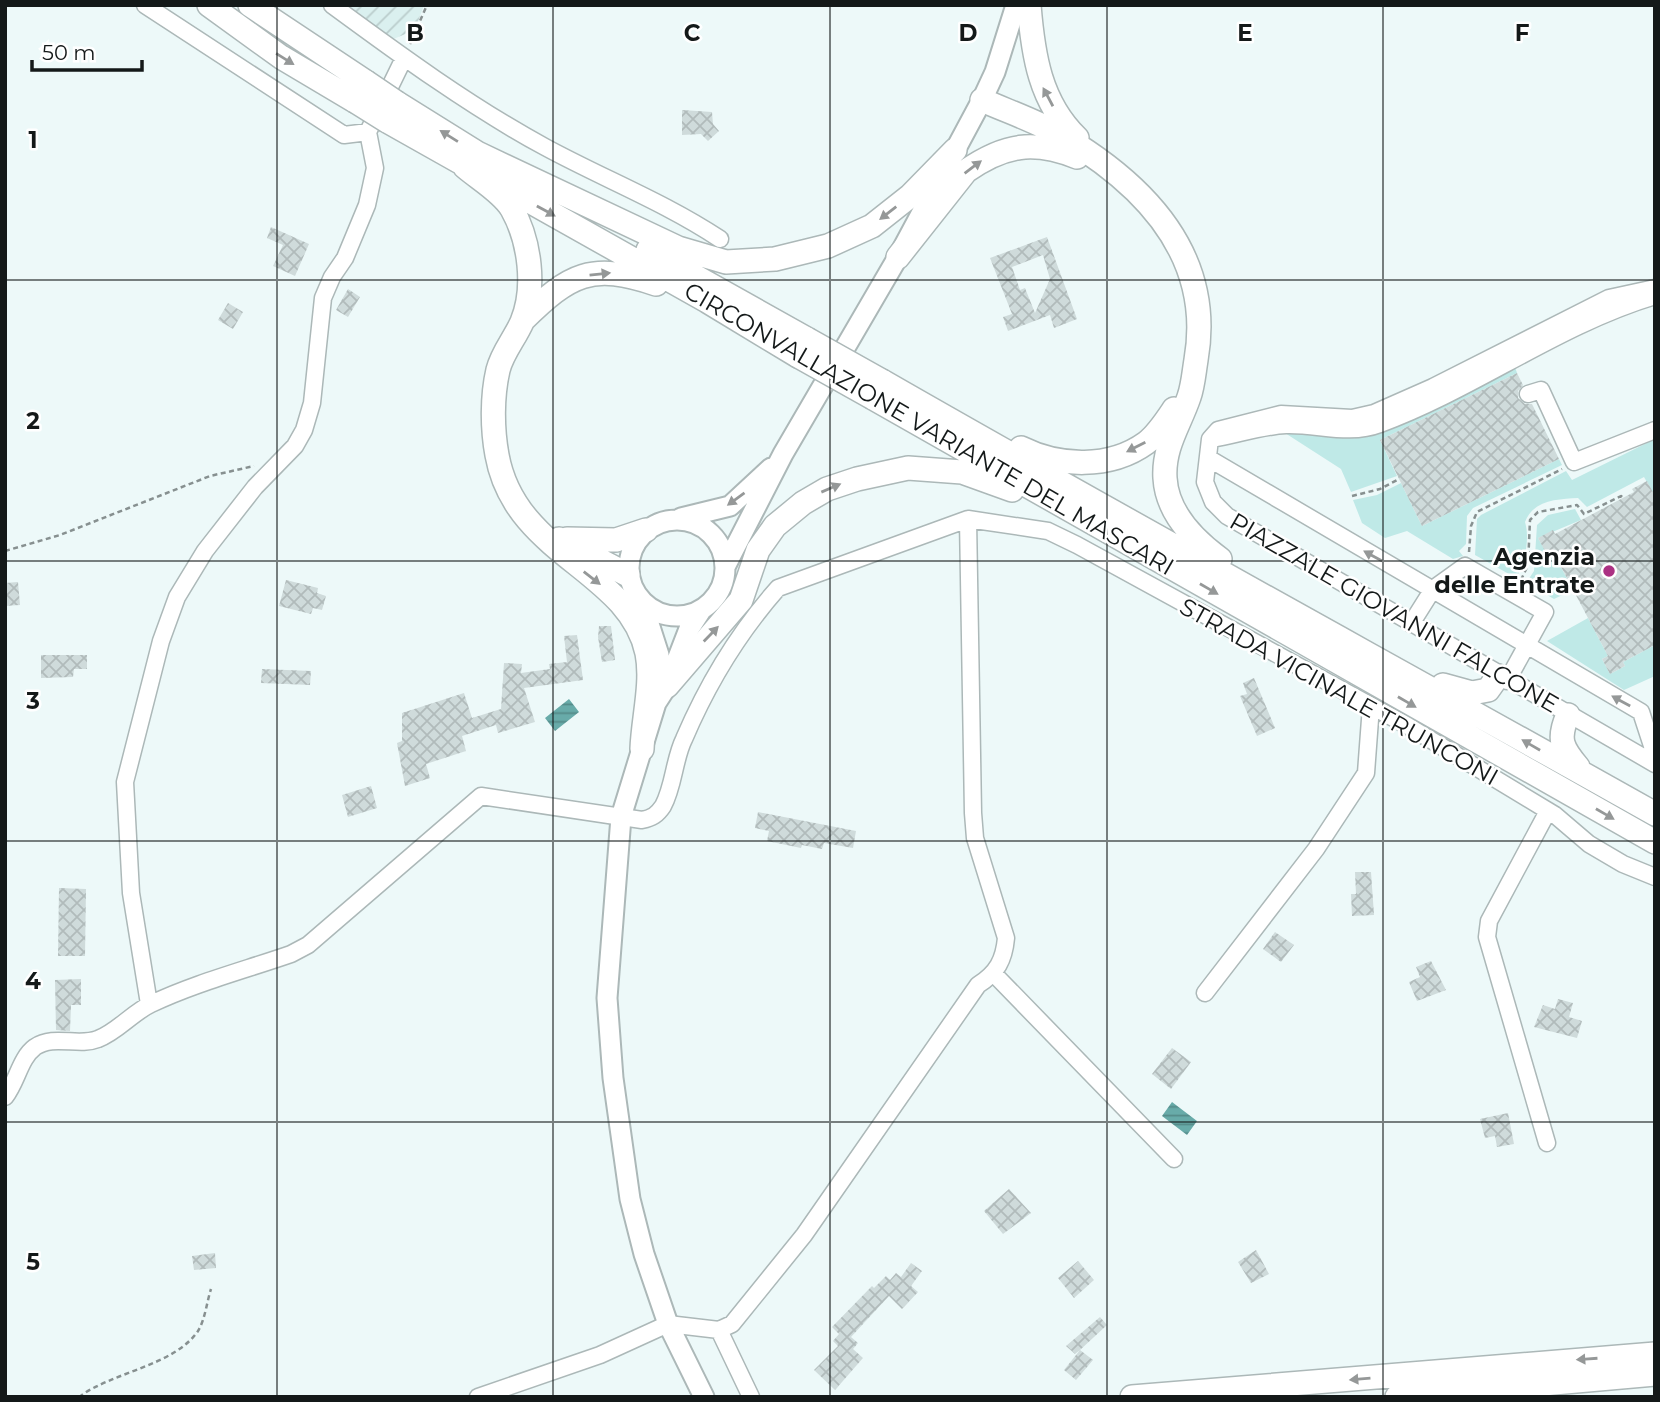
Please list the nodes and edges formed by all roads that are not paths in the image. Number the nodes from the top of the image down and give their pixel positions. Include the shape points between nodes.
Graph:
1 (145, 5) edge
2 (209, 5) edge
3 (250, 5) edge
4 (332, 5) edge
5 (1016, 5) edge
6 (1029, 5) edge
7 (404, 58) junction
8 (360, 92) junction
9 (982, 100) junction
10 (384, 119) junction
11 (955, 150) junction
12 (471, 160) junction
13 (1107, 168) junction
14 (720, 239) dead end
15 (898, 257) junction
16 (1655, 288) edge
17 (1655, 296) edge
18 (707, 301) junction
19 (523, 320) junction
20 (802, 347) junction
21 (1192, 376) junction
22 (878, 389) junction
23 (1528, 394) dead end
24 (1655, 430) edge
25 (1210, 439) junction
26 (783, 454) junction
27 (1208, 458) junction
28 (510, 495) junction
29 (675, 519) junction
30 (968, 519) junction
31 (646, 530) junction
32 (1114, 535) junction
33 (558, 538) junction
34 (725, 567) junction
35 (628, 575) junction
36 (1433, 589) junction
37 (642, 601) junction
38 (702, 609) junction
39 (1411, 624) junction
40 (1343, 639) junction
41 (1528, 646) junction
42 (1411, 676) junction
43 (1503, 679) junction
44 (662, 694) junction
45 (1371, 706) junction
46 (1567, 715) junction
47 (642, 749) junction
48 (1655, 755) edge
49 (1655, 764) edge
50 (1585, 775) junction
51 (1548, 811) junction
52 (1655, 814) edge
53 (621, 817) junction
54 (1655, 842) edge
55 (1655, 877) edge
56 (995, 975) junction
57 (1205, 993) dead end
58 (149, 1004) junction
59 (5, 1097) edge
60 (1547, 1143) dead end
61 (1174, 1159) dead end
62 (668, 1324) junction
63 (719, 1330) junction
64 (1655, 1354) edge
65 (1655, 1374) edge
66 (478, 1397) edge
67 (704, 1397) edge
68 (751, 1397) edge
69 (1132, 1397) edge
70 (1397, 1397) edge

1 - 10 street via 344,135
2 -> 8 highway, CIRCONVALLAZIONE VARIANTE DEL MASCARI via 281,57
3 - 8 highway, CIRCONVALLAZIONE VARIANTE DEL MASCARI
4 - 7 street
5 - 9 main road
13 -> 6 highway via 1063,125 1045,92 1036,66
7 - 10 street
7 - 14 street via 544,147 673,208
8 - 10 highway, CIRCONVALLAZIONE VARIANTE DEL MASCARI, bridge
9 - 11 main road
9 - 13 highway via 1065,138
10 - 12 highway, CIRCONVALLAZIONE VARIANTE DEL MASCARI
10 - 58 street via 368,205 324,298 312,403 304,430 205,551 177,597 161,641 125,782 131,893
11 -> 12 highway via 872,226 828,246 775,259 726,262 678,248
11 - 15 main road
12 -> 18 highway, CIRCONVALLAZIONE VARIANTE DEL MASCARI
12 - 19 highway via 511,207 524,239 530,274
12 - 20 highway, CIRCONVALLAZIONE VARIANTE DEL MASCARI
15 -> 13 highway via 967,171 997,153 1027,145 1045,146
13 - 21 highway via 1163,218 1187,264 1199,324
15 - 26 main road
16 - 25 street via 1609,298 1374,413 1352,418 1281,414 1232,424
17 - 25 street via 1614,309 1379,424 1356,431 1283,425
19 -> 18 highway via 555,288 583,275 615,272
18 - 20 highway, CIRCONVALLAZIONE VARIANTE DEL MASCARI
19 - 28 highway via 499,368 494,411 497,456
20 - 22 highway, CIRCONVALLAZIONE VARIANTE DEL MASCARI, bridge
21 -> 22 highway via 1171,414 1146,443 1115,458 1078,464 1037,456
21 - 40 highway via 1190,395 1171,435 1167,459 1165,478 1177,513 1207,549
22 - 32 highway, CIRCONVALLAZIONE VARIANTE DEL MASCARI
22 - 40 highway, CIRCONVALLAZIONE VARIANTE DEL MASCARI
23 - 24 street via 1541,390 1574,462
25 - 27 street
26 -> 29 main road via 730,506
26 - 34 main road
36 -> 27 street, PIAZZALE GIOVANNI FALCONE
27 - 39 street, PIAZZALE GIOVANNI FALCONE via 1205,482 1213,502 1227,516
28 - 33 highway
28 -> 47 highway via 530,526 611,593 634,623 647,653
29 - 31 main road
29 - 34 main road via 696,523 714,537
30 - 45 street, STRADA VICINALE TRUNCONI via 1048,531
30 - 53 street, STRADA VICINALE TRUNCONI via 778,588 704,697 682,742 664,804 654,817
30 - 56 street via 975,838 1006,938
31 - 33 highway via 617,540
31 - 35 main road via 630,555
44 -> 32 highway via 741,600 754,558 775,526 827,489 908,468 962,472
32 -> 54 highway, CIRCONVALLAZIONE VARIANTE DEL MASCARI
33 - 35 highway
34 - 38 main road via 719,591
35 - 37 main road
36 - 39 street
36 - 41 street, PIAZZALE GIOVANNI FALCONE
36 - 41 street via 1465,566 1545,612
37 - 38 main road via 673,616
37 - 44 main road via 659,655
38 - 44 main road
39 - 43 street, PIAZZALE GIOVANNI FALCONE
40 - 42 highway, CIRCONVALLAZIONE VARIANTE DEL MASCARI
41 - 43 street
48 -> 41 street, PIAZZALE GIOVANNI FALCONE via 1641,712
42 - 43 highway via 1472,692 1488,690
50 -> 42 highway, CIRCONVALLAZIONE VARIANTE DEL MASCARI
43 - 46 street, PIAZZALE GIOVANNI FALCONE
44 - 47 main road
45 - 51 street, STRADA VICINALE TRUNCONI
45 - 57 street via 1366,773 1316,849
46 - 49 street, PIAZZALE GIOVANNI FALCONE
46 - 50 highway via 1560,733 1561,747
47 - 53 main road
50 - 52 highway, CIRCONVALLAZIONE VARIANTE DEL MASCARI
51 - 55 street, STRADA VICINALE TRUNCONI via 1589,844
51 - 60 street via 1489,921 1487,937
53 - 58 street via 481,796 307,945
53 - 62 main road via 607,998 612,1078 630,1199
56 - 61 street
56 - 63 street via 978,985 804,1235 732,1324
58 - 59 street via 101,1038 38,1045 28,1054
62 - 63 street
62 - 66 street via 596,1357
62 - 67 main road
63 - 68 street
64 -> 69 highway
65 - 70 highway

